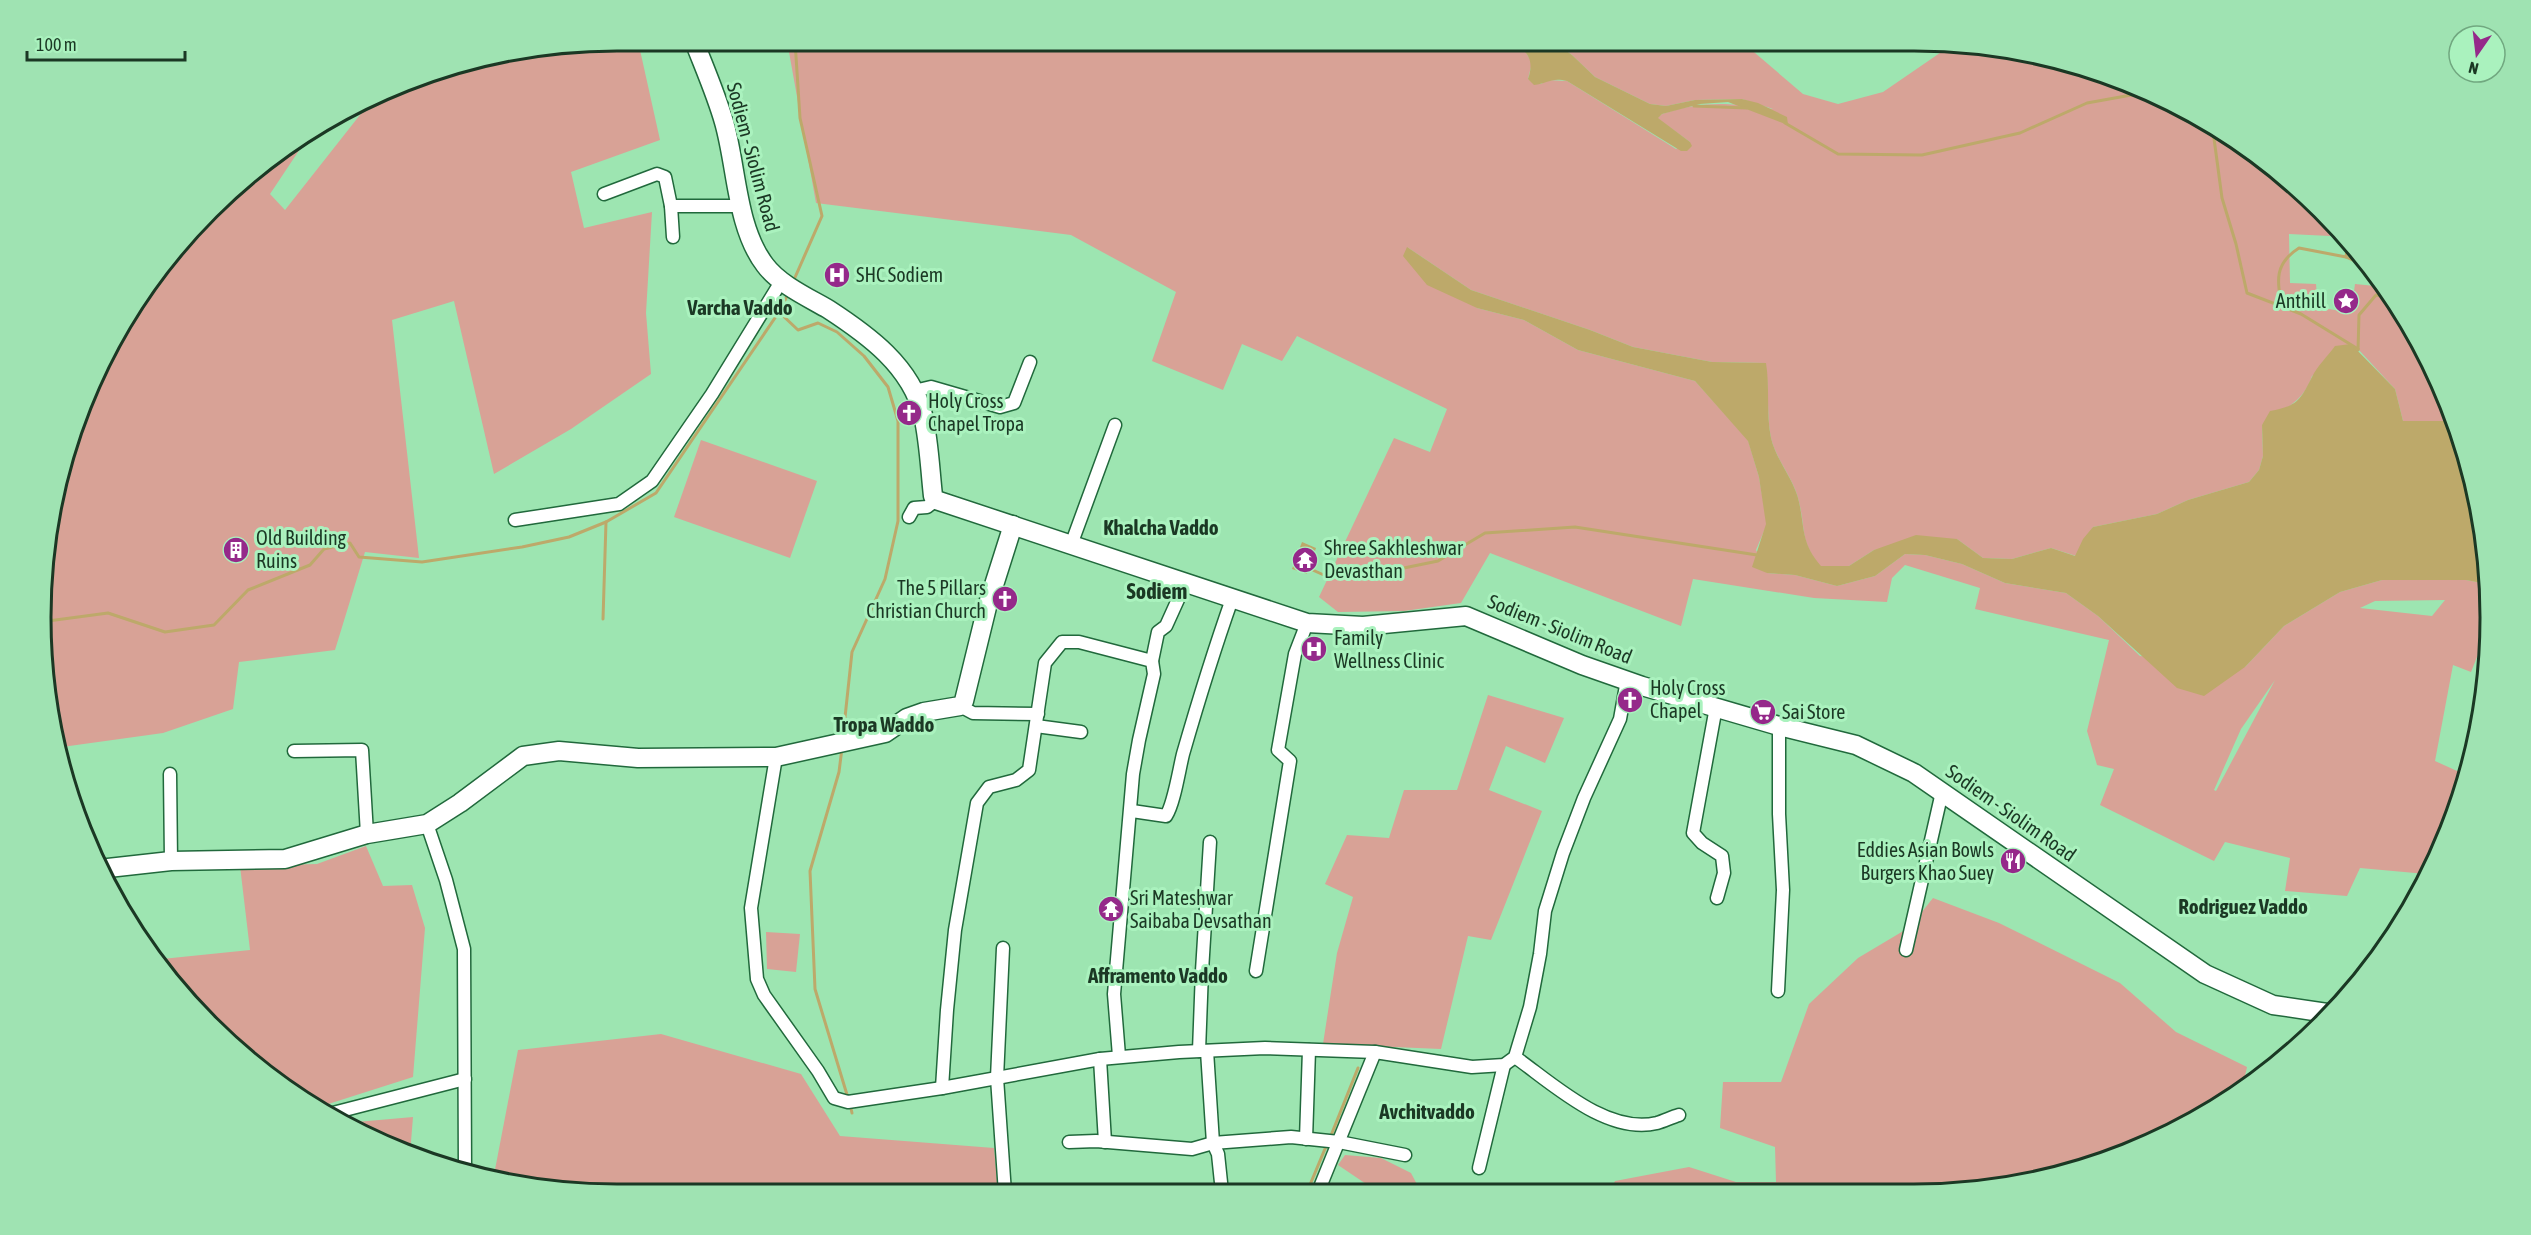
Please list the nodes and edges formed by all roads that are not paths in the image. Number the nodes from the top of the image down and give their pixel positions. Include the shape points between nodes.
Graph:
1 (698, 51) edge
2 (604, 194) dead end
3 (671, 206) junction
4 (742, 206) junction
5 (673, 237) dead end
6 (788, 284) junction
7 (1030, 362) dead end
8 (914, 391) junction
9 (1115, 425) dead end
10 (936, 500) junction
11 (909, 517) dead end
12 (515, 520) dead end
13 (1013, 525) junction
14 (1071, 545) junction
15 (1185, 584) junction
16 (1232, 599) junction
17 (1307, 623) junction
18 (1152, 661) junction
19 (1627, 680) junction
20 (960, 706) junction
21 (1716, 707) junction
22 (1037, 720) junction
23 (1779, 726) junction
24 (1082, 732) dead end
25 (294, 751) dead end
26 (776, 758) junction
27 (170, 774) dead end
28 (1942, 792) junction
29 (1132, 811) junction
30 (427, 824) junction
31 (367, 834) junction
32 (1210, 843) dead end
33 (171, 861) junction
34 (109, 868) edge
35 (1717, 898) dead end
36 (1003, 948) dead end
37 (1906, 950) dead end
38 (1256, 970) dead end
39 (1778, 991) dead end
40 (2320, 1012) edge
41 (1309, 1050) junction
42 (1203, 1051) junction
43 (1375, 1052) junction
44 (1119, 1056) junction
45 (1515, 1057) junction
46 (1100, 1059) junction
47 (1504, 1065) junction
48 (465, 1078) junction
49 (997, 1078) junction
50 (942, 1088) junction
51 (340, 1111) edge
52 (1679, 1114) dead end
53 (1306, 1139) junction
54 (1069, 1142) dead end
55 (1105, 1142) junction
56 (1339, 1142) junction
57 (1213, 1143) junction
58 (1405, 1155) dead end
59 (465, 1163) edge
60 (1479, 1168) dead end
61 (1004, 1184) edge
62 (1221, 1184) edge
63 (1321, 1184) edge

1 - 4 main road, Sodiem - Siolim Road via 724,122
2 - 3 street via 657,174 665,177
3 - 4 street
3 - 5 street
4 - 6 main road, Sodiem - Siolim Road via 749,239 765,266
6 - 8 main road, Sodiem - Siolim Road via 885,352
6 - 12 street via 652,482 619,504
7 - 8 street via 1014,403 1000,407 930,387
8 - 10 main road, Sodiem - Siolim Road via 922,413
9 - 14 street
10 - 11 street via 927,507 914,508
10 - 13 main road, Sodiem - Siolim Road
13 - 14 main road, Sodiem - Siolim Road
13 - 20 main road
14 - 15 main road, Sodiem - Siolim Road
15 - 16 main road, Sodiem - Siolim Road
15 - 18 street via 1166,626 1158,632
16 - 17 main road, Sodiem - Siolim Road
16 - 29 street via 1205,678 1174,786 1172,808 1166,816
17 - 19 main road, Sodiem - Siolim Road via 1363,626 1466,616
17 - 38 street via 1295,654 1278,750 1290,761
18 - 22 street via 1079,642 1062,642 1045,663
18 - 29 street via 1154,674 1133,774
19 - 21 main road, Sodiem - Siolim Road
19 - 45 street via 1620,719 1584,798 1545,911 1530,1007
20 - 22 street via 973,713
20 - 26 main road via 924,712 885,733
21 - 23 main road, Sodiem - Siolim Road
21 - 35 street via 1693,833 1722,856 1724,873
22 - 24 street
22 - 50 street via 1029,770 1016,780 989,788 977,803 955,930
23 - 28 main road, Sodiem - Siolim Road via 1856,745 1914,773
23 - 39 street via 1783,890
25 - 31 street via 362,750
26 - 30 main road via 638,758 559,751 523,756
26 - 50 street via 751,908 757,979 764,995 834,1098 848,1102
27 - 33 street
28 - 37 street
28 - 40 main road, Sodiem - Siolim Road via 2205,974 2273,1005
29 - 44 street via 1114,994
30 - 31 main road
30 - 48 street via 464,949
31 - 33 main road via 285,859
32 - 42 street via 1202,971
33 - 34 main road
36 - 49 street
41 - 42 street
41 - 43 street
41 - 53 street
42 - 44 street
42 - 57 street
43 - 47 street via 1472,1067
43 - 56 street
44 - 46 street
45 - 47 street
45 - 52 street via 1597,1115 1634,1124 1657,1123
46 - 49 street
46 - 55 street
47 - 60 street
48 - 51 street
48 - 59 street
49 - 50 street
49 - 61 street
53 - 56 street
53 - 57 street
54 - 55 street
55 - 57 street via 1192,1149
56 - 58 street
56 - 63 street
57 - 62 street

